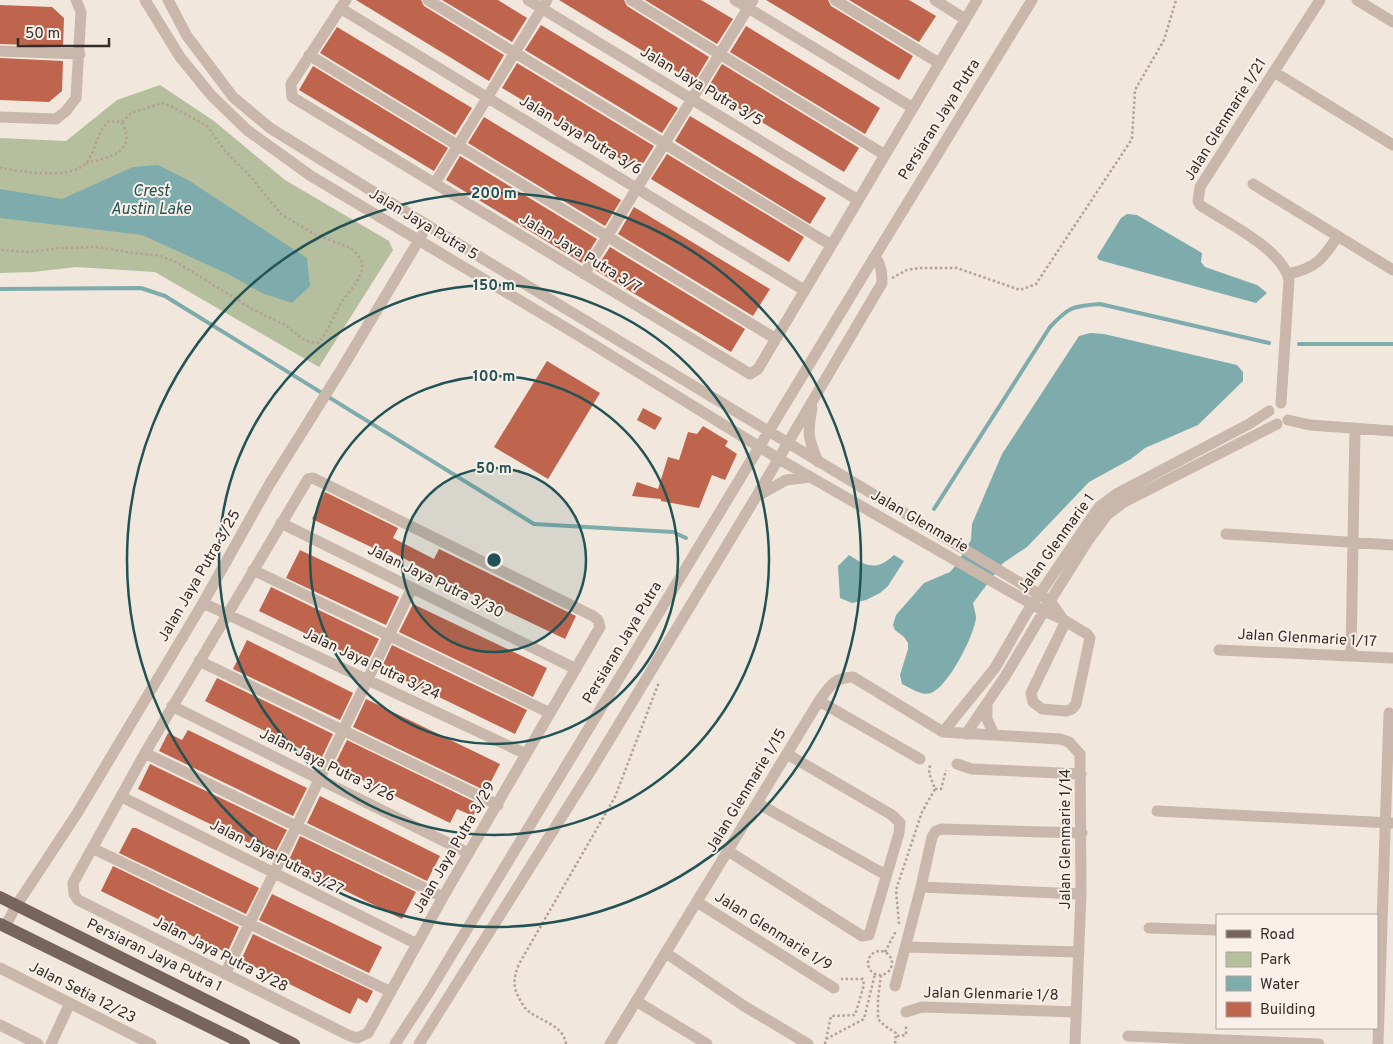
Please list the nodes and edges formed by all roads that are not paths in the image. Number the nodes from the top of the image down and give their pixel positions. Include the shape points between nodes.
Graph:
1 (76, 0) edge
2 (145, 0) edge
3 (168, 0) edge
4 (428, 0) edge
5 (528, 0) edge
6 (631, 0) edge
7 (735, 0) edge
8 (835, 0) edge
9 (935, 0) edge
10 (976, 0) edge
11 (1032, 0) edge
12 (1320, 0) edge
13 (1357, 0) edge
14 (343, 4) edge
15 (545, 4) edge
16 (750, 4) edge
17 (966, 18) junction
18 (1393, 22) edge
19 (0, 51) edge
20 (515, 52) junction
21 (80, 54) junction
22 (720, 54) junction
23 (309, 56) junction
24 (939, 63) junction
25 (1274, 72) junction
26 (487, 98) junction
27 (692, 100) junction
28 (912, 108) junction
29 (0, 117) edge
30 (664, 143) junction
31 (1393, 145) edge
32 (458, 146) junction
33 (885, 154) junction
34 (434, 183) junction
35 (1253, 184) dead end
36 (637, 188) junction
37 (858, 200) junction
38 (427, 225) junction
39 (607, 236) junction
40 (1338, 236) junction
41 (419, 240) junction
42 (832, 245) junction
43 (875, 256) junction
44 (1393, 270) edge
45 (584, 274) junction
46 (1288, 274) junction
47 (804, 290) junction
48 (776, 339) junction
49 (813, 401) junction
50 (1281, 403) junction
51 (1269, 411) junction
52 (1288, 420) junction
53 (1277, 424) junction
54 (1355, 428) junction
55 (1393, 431) edge
56 (769, 432) junction
57 (788, 444) junction
58 (760, 447) junction
59 (779, 459) junction
60 (1193, 460) junction
61 (818, 462) junction
62 (810, 477) junction
63 (756, 497) junction
64 (281, 522) junction
65 (1226, 534) dead end
66 (1353, 544) junction
67 (1393, 545) edge
68 (253, 570) junction
69 (412, 588) junction
70 (203, 603) junction
71 (1042, 603) junction
72 (227, 614) junction
73 (1064, 620) junction
74 (390, 636) junction
75 (1219, 650) dead end
76 (1351, 656) junction
77 (1393, 658) edge
78 (199, 661) junction
79 (995, 668) junction
80 (576, 669) junction
81 (1006, 675) junction
82 (369, 681) junction
83 (819, 701) junction
84 (987, 703) junction
85 (172, 706) junction
86 (550, 713) junction
87 (1390, 713) dead end
88 (344, 731) junction
89 (943, 732) junction
90 (966, 734) junction
91 (994, 736) junction
92 (145, 753) junction
93 (526, 754) junction
94 (787, 754) junction
95 (920, 759) road end
96 (957, 764) road end
97 (1082, 774) junction
98 (320, 780) junction
99 (122, 797) junction
100 (757, 803) junction
101 (498, 805) junction
102 (1157, 811) dead end
103 (1389, 822) edge
104 (297, 827) junction
105 (1082, 833) junction
106 (92, 848) junction
107 (728, 851) junction
108 (468, 853) junction
109 (274, 874) junction
110 (886, 875) junction
111 (921, 887) junction
112 (1081, 894) junction
113 (0, 897) edge
114 (443, 897) junction
115 (697, 902) junction
116 (16, 906) junction
117 (250, 924) junction
118 (2, 926) edge
119 (1149, 928) dead end
120 (1216, 930) edge
121 (1384, 934) edge
122 (417, 944) junction
123 (906, 946) junction
124 (1079, 952) junction
125 (666, 953) junction
126 (0, 968) edge
127 (225, 974) junction
128 (895, 986) dead end
129 (834, 988) road end
130 (391, 992) junction
131 (636, 1001) junction
132 (70, 1003) junction
133 (906, 1012) road end
134 (1076, 1012) junction
135 (0, 1025) edge
136 (1128, 1036) dead end
137 (356, 1038) joint
138 (38, 1044) edge
139 (51, 1044) edge
140 (151, 1044) edge
141 (244, 1044) edge
142 (294, 1044) edge
143 (395, 1044) edge
144 (419, 1044) edge
145 (610, 1044) edge
146 (707, 1044) edge
147 (808, 1044) edge
148 (1075, 1044) edge
149 (1319, 1044) edge
150 (1378, 1044) edge

1 - 21 street via 81,12
2 - 41 street, Jalan Jaya Putra 5 via 180,57 211,95 247,130 311,176
3 - 38 street, Jalan Jaya Putra 5 via 187,36 233,97 270,128
4 - 20 street
5 - 15 street, Jalan Jaya Putra 3/5
6 - 22 street
7 - 16 street
8 - 24 street
9 - 17 street
10 - 17 street
11 - 43 street, Persiaran Jaya Putra
12 - 25 street, Jalan Glenmarie 1/21
13 - 18 street
14 - 23 street
14 - 26 street, Jalan Jaya Putra 3/6
15 - 20 street
15 - 27 street, Jalan Jaya Putra 3/5
16 - 22 street
16 - 28 street
17 - 24 street
19 - 21 street
20 - 26 street
20 - 30 street
21 - 29 street via 76,98 56,119
22 - 27 street
22 - 33 street
23 - 32 street
23 - 34 street, Jalan Jaya Putra 3/7 via 291,84 292,97
24 - 28 street
25 - 31 street
25 - 46 street, Jalan Glenmarie 1/21 via 1200,187 1198,201 1200,206 1260,243
26 - 32 street
26 - 36 street, Jalan Jaya Putra 3/6
27 - 30 street
27 - 37 street, Jalan Jaya Putra 3/5
28 - 33 street
30 - 36 street
30 - 42 street
32 - 34 street
32 - 39 street
33 - 37 street
34 - 45 street, Jalan Jaya Putra 3/7
35 - 40 street
36 - 39 street
36 - 47 street, Jalan Jaya Putra 3/6
37 - 42 street
38 - 41 street, Jalan Jaya Putra 3/25
38 - 56 street, Jalan Jaya Putra 5
39 - 45 street
39 - 48 street
40 - 44 street
40 - 46 street via 1312,267
41 - 58 street, Jalan Jaya Putra 5
41 - 70 street, Jalan Jaya Putra 3/25 via 269,485
42 - 47 street
43 - 49 street via 880,264 882,283
43 - 56 street, Persiaran Jaya Putra
45 - 48 street, Jalan Jaya Putra 3/7 via 750,374 758,369
46 - 50 street
47 - 48 street
49 - 57 street
49 - 61 street via 808,433
50 - 51 street via 1272,405
50 - 52 street via 1289,410
51 - 53 street via 1269,418
51 - 60 street, Jalan Glenmarie 1
52 - 53 street
52 - 54 street
53 - 60 street, Jalan Glenmarie 1
54 - 55 street
54 - 66 street
56 - 57 street, Jalan Jaya Putra 5
56 - 58 street, Persiaran Jaya Putra
57 - 59 street
57 - 61 street, Jalan Glenmarie
58 - 59 street, Jalan Jaya Putra 5
58 - 143 street, Persiaran Jaya Putra
59 - 62 street, Jalan Glenmarie
59 - 63 street
60 - 71 street, Jalan Glenmarie 1 via 1118,493 1099,507
61 - 71 street, Jalan Glenmarie via 1001,572
62 - 63 street via 786,480
62 - 71 street, Jalan Glenmarie via 996,583
63 - 144 street via 594,767
64 - 68 street
64 - 69 street, Jalan Jaya Putra 3/30
64 - 80 street, Jalan Jaya Putra 3/29 via 308,478 313,478 585,611 598,620 600,628
65 - 66 street
66 - 67 street
66 - 76 street
68 - 72 street
68 - 74 street
69 - 74 street
69 - 80 street, Jalan Jaya Putra 3/30
70 - 72 street, Jalan Jaya Putra 3/24
70 - 116 street, Jalan Jaya Putra 3/25 via 78,812
71 - 73 street
71 - 79 street, Jalan Glenmarie 1
71 - 81 street, Jalan Glenmarie 1
72 - 78 street
72 - 82 street, Jalan Jaya Putra 3/24
73 - 73 street via 1031,694 1042,709 1066,711 1076,704 1090,638
74 - 82 street
74 - 86 street
75 - 76 street, Jalan Glenmarie 1/17
76 - 77 street, Jalan Glenmarie 1/17
78 - 85 street
78 - 88 street
79 - 81 street
79 - 89 street, Jalan Glenmarie 1
80 - 86 street, Jalan Jaya Putra 3/29
81 - 84 street, Jalan Glenmarie 1
82 - 88 street
82 - 93 street, Jalan Jaya Putra 3/24
83 - 89 street, Jalan Glenmarie 1/15 via 832,683 853,677
83 - 94 street, Jalan Glenmarie 1/15
83 - 95 street
84 - 90 street, Jalan Glenmarie 1
84 - 91 street via 987,719
85 - 92 street
85 - 98 street, Jalan Jaya Putra 3/26
86 - 93 street, Jalan Jaya Putra 3/29
87 - 103 street
88 - 98 street
88 - 101 street
89 - 90 street, Jalan Glenmarie 1/15
90 - 91 street, Jalan Glenmarie 1/14
91 - 97 street, Jalan Glenmarie 1/14 via 1069,742 1080,754
92 - 99 street
92 - 104 street
93 - 101 street, Jalan Jaya Putra 3/29
94 - 100 street, Jalan Glenmarie 1/15
94 - 110 street via 900,822
96 - 97 street via 972,769
97 - 105 street, Jalan Glenmarie 1/14
98 - 104 street
98 - 108 street, Jalan Jaya Putra 3/26
99 - 106 street
99 - 109 street, Jalan Jaya Putra 3/27
100 - 107 street, Jalan Glenmarie 1/15
100 - 110 street
101 - 108 street, Jalan Jaya Putra 3/29
102 - 103 street
103 - 121 street
104 - 109 street
104 - 114 street
105 - 111 street via 941,829 932,837
105 - 112 street, Jalan Glenmarie 1/14
106 - 117 street
106 - 127 street, Jalan Jaya Putra 3/28 via 73,883 78,900
107 - 110 street via 862,936 870,935
107 - 115 street, Jalan Glenmarie 1/15
108 - 114 street, Jalan Jaya Putra 3/29
109 - 117 street
109 - 122 street, Jalan Jaya Putra 3/27
111 - 112 street
111 - 123 street
112 - 124 street, Jalan Glenmarie 1/14
113 - 116 main road, Persiaran Jaya Putra 1
114 - 122 street, Jalan Jaya Putra 3/29
115 - 125 street, Jalan Glenmarie 1/15
115 - 129 street, Jalan Glenmarie 1/9
116 - 118 street, Jalan Jaya Putra 3/25
116 - 142 main road, Persiaran Jaya Putra 1
117 - 127 street
117 - 130 street
118 - 141 main road
119 - 120 street
121 - 150 street
122 - 130 street, Jalan Jaya Putra 3/29
123 - 124 street
123 - 128 street
124 - 134 street, Jalan Glenmarie 1/14
125 - 131 street, Jalan Glenmarie 1/15
125 - 147 street via 744,1006
126 - 132 street, Jalan Setia 12/23
127 - 137 street, Jalan Jaya Putra 3/28
130 - 137 street, Jalan Jaya Putra 3/29 via 368,1033
131 - 145 street, Jalan Glenmarie 1/15
131 - 146 street
132 - 139 street
132 - 140 street, Jalan Setia 12/23
133 - 134 street, Jalan Glenmarie 1/8 via 922,1007
134 - 148 street, Jalan Glenmarie 1/14
135 - 138 street
136 - 149 street

